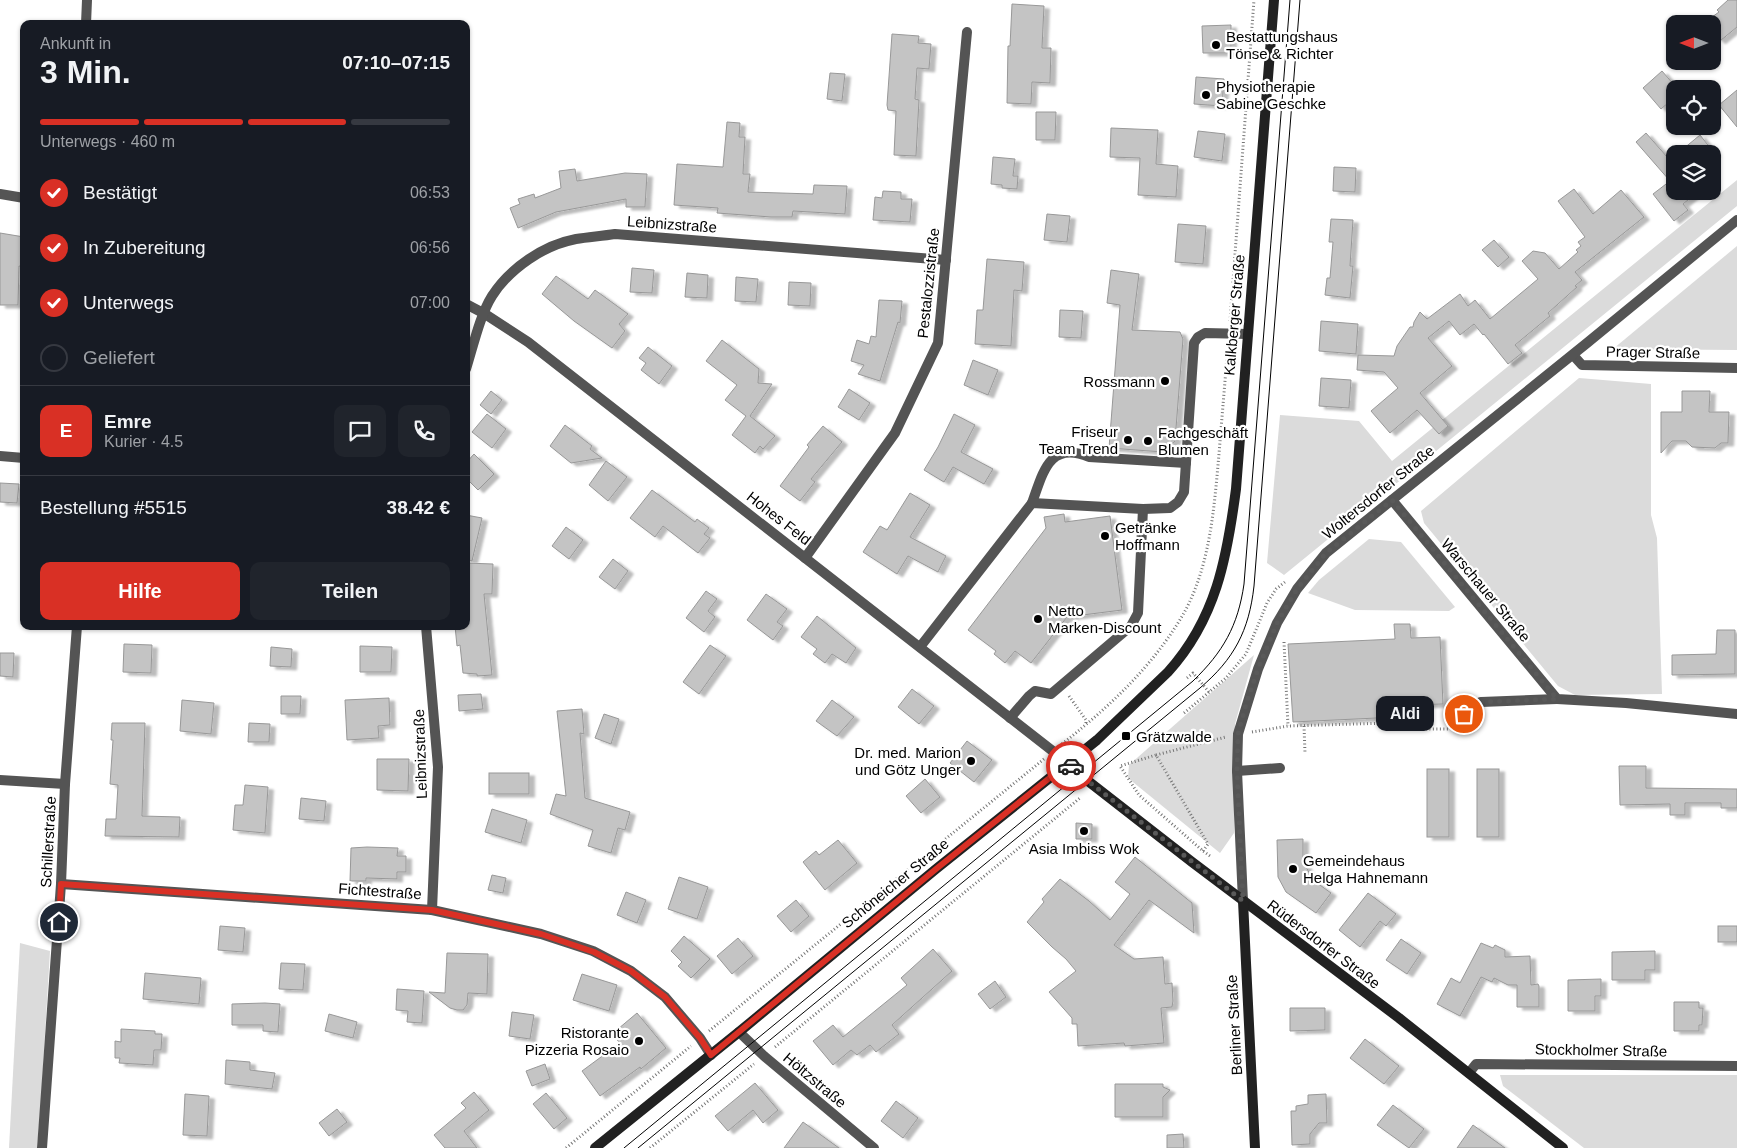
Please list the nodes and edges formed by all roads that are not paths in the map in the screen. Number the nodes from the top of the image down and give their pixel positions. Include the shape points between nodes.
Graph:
1 (87, 0) edge
2 (1274, 0) edge
3 (86, 20) edge
4 (967, 32) dead end
5 (0, 194) edge
6 (20, 197) edge
7 (1737, 220) edge
8 (946, 260) junction
9 (470, 306) edge
10 (485, 314) junction
11 (1248, 334) junction
12 (1573, 355) junction
13 (470, 357) edge
14 (1737, 368) edge
15 (0, 456) edge
16 (20, 458) edge
17 (1186, 462) junction
18 (1392, 500) junction
19 (1032, 503) junction
20 (1143, 509) junction
21 (805, 558) junction
22 (1200, 628) joint
23 (77, 630) edge
24 (426, 630) edge
25 (920, 647) junction
26 (1557, 699) junction
27 (1737, 714) edge
28 (1010, 718) junction
29 (1461, 729) road end
30 (1068, 763) junction
31 (1280, 768) dead end
32 (1237, 771) junction
33 (0, 780) edge
34 (65, 784) junction
35 (61, 884) junction
36 (1243, 901) junction
37 (432, 910) junction
38 (739, 1032) junction
39 (711, 1055) junction
40 (1737, 1066) edge
41 (1469, 1073) junction
42 (42, 1148) edge
43 (595, 1148) edge
44 (874, 1148) edge
45 (1255, 1148) edge
46 (1563, 1148) edge

1 - 3 street
2 - 11 main road, Kalkberger Straße
4 - 8 street, Pestalozzistraße
5 - 6 street
7 - 12 street, Woltersdorfer Straße
8 - 10 street, Leibnizstraße via 615,234 575,239 549,248 515,270 501,284
8 - 21 street, Pestalozzistraße via 938,343 895,433
9 - 10 street, Hohes Feld
10 - 13 street, Leibnizstraße
10 - 21 street, Hohes Feld via 535,348
11 - 17 street via 1205,333 1194,343
11 - 22 main road, Kalkberger Straße via 1230,535 1221,576
12 - 14 street, Prager Straße via 1582,365
12 - 18 street, Woltersdorfer Straße
15 - 16 street
17 - 19 street via 1089,457 1076,451 1066,451 1046,468
17 - 20 street via 1184,492 1178,502 1170,508
18 - 26 street, Warschauer Straße
18 - 32 street, Woltersdorfer Straße via 1326,553 1297,589 1277,623 1258,669 1238,734
19 - 20 street
19 - 25 street
20 - 28 street via 1138,613 1131,626 1051,694 1035,691 1028,696
21 - 25 street, Hohes Feld
22 - 30 main road, Schöneicher Straße via 1168,672 1116,723
23 - 34 street, Schillerstraße
24 - 37 street, Leibnizstraße via 438,767
25 - 28 street, Hohes Feld
26 - 27 street
26 - 29 street via 1481,702 1472,705 1464,714
28 - 30 street, Hohes Feld
30 - 36 main road, Rüdersdorfer Straße
30 - 38 main road, Schöneicher Straße
31 - 32 street
32 - 36 street, Woltersdorfer Straße
33 - 34 street
34 - 35 street, Schillerstraße
35 - 37 street, Fichtestraße
35 - 42 street, Schillerstraße
36 - 41 main road, Rüdersdorfer Straße
36 - 45 main road, Berliner Straße
37 - 39 street, Fichtestraße via 541,934 594,952 631,971 665,997
38 - 39 main road, Schöneicher Straße
38 - 44 street, Höltzstraße
39 - 43 main road, Schöneicher Straße
40 - 41 street, Stockholmer Straße via 1476,1064
41 - 46 main road, Rüdersdorfer Straße

